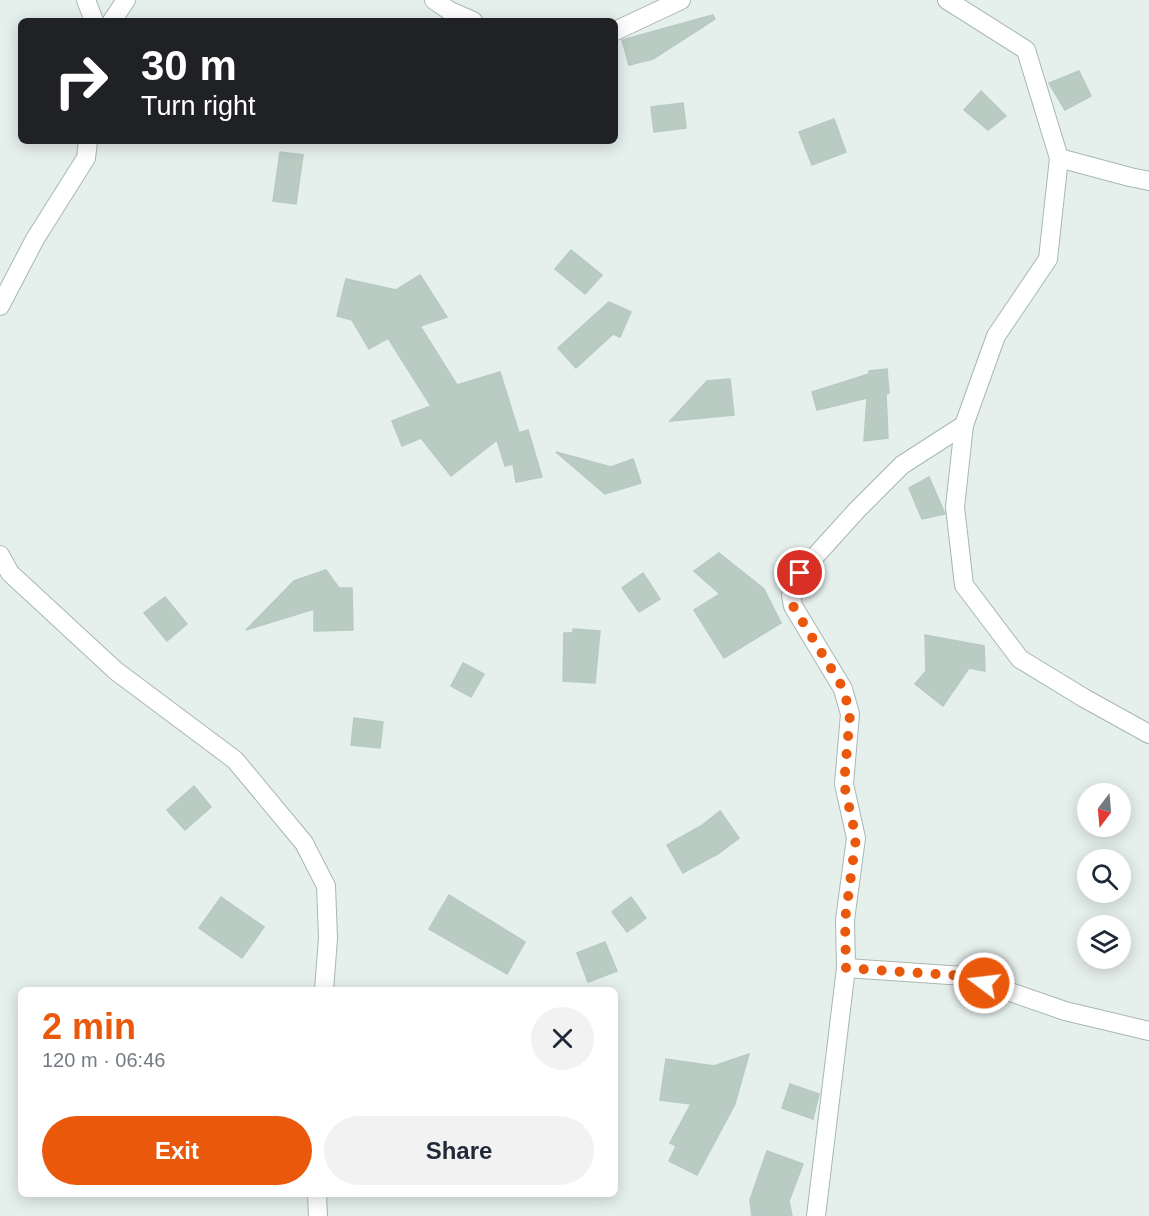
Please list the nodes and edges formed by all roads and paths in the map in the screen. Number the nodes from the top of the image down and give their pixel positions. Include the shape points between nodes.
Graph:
1 (86, 0) edge
2 (126, 0) edge
3 (434, 0) edge
4 (681, 0) edge
5 (947, 0) edge
6 (93, 18) edge
7 (114, 18) edge
8 (466, 18) edge
9 (618, 29) edge
10 (88, 144) edge
11 (1059, 158) junction
12 (1149, 180) edge
13 (0, 306) edge
14 (964, 425) junction
15 (0, 555) edge
16 (1149, 734) edge
17 (846, 968) junction
18 (324, 987) edge
19 (1149, 1032) edge
20 (317, 1197) edge
21 (318, 1216) edge
22 (816, 1216) edge

1 - 6 street
2 - 7 street
3 - 8 street
4 - 9 street
5 - 11 street via 1026,50
10 - 13 street via 86,158 35,238
11 - 12 street
11 - 14 street via 1048,259 996,336
14 - 16 street via 956,507 964,585 1020,659
14 - 17 street via 902,465 800,573 791,595 793,606 843,688 850,714 844,784 856,838 845,920
15 - 18 street via 10,573 116,671 235,760 304,843 326,886
17 - 19 street via 964,976 1065,1011
17 - 22 street
20 - 21 street

